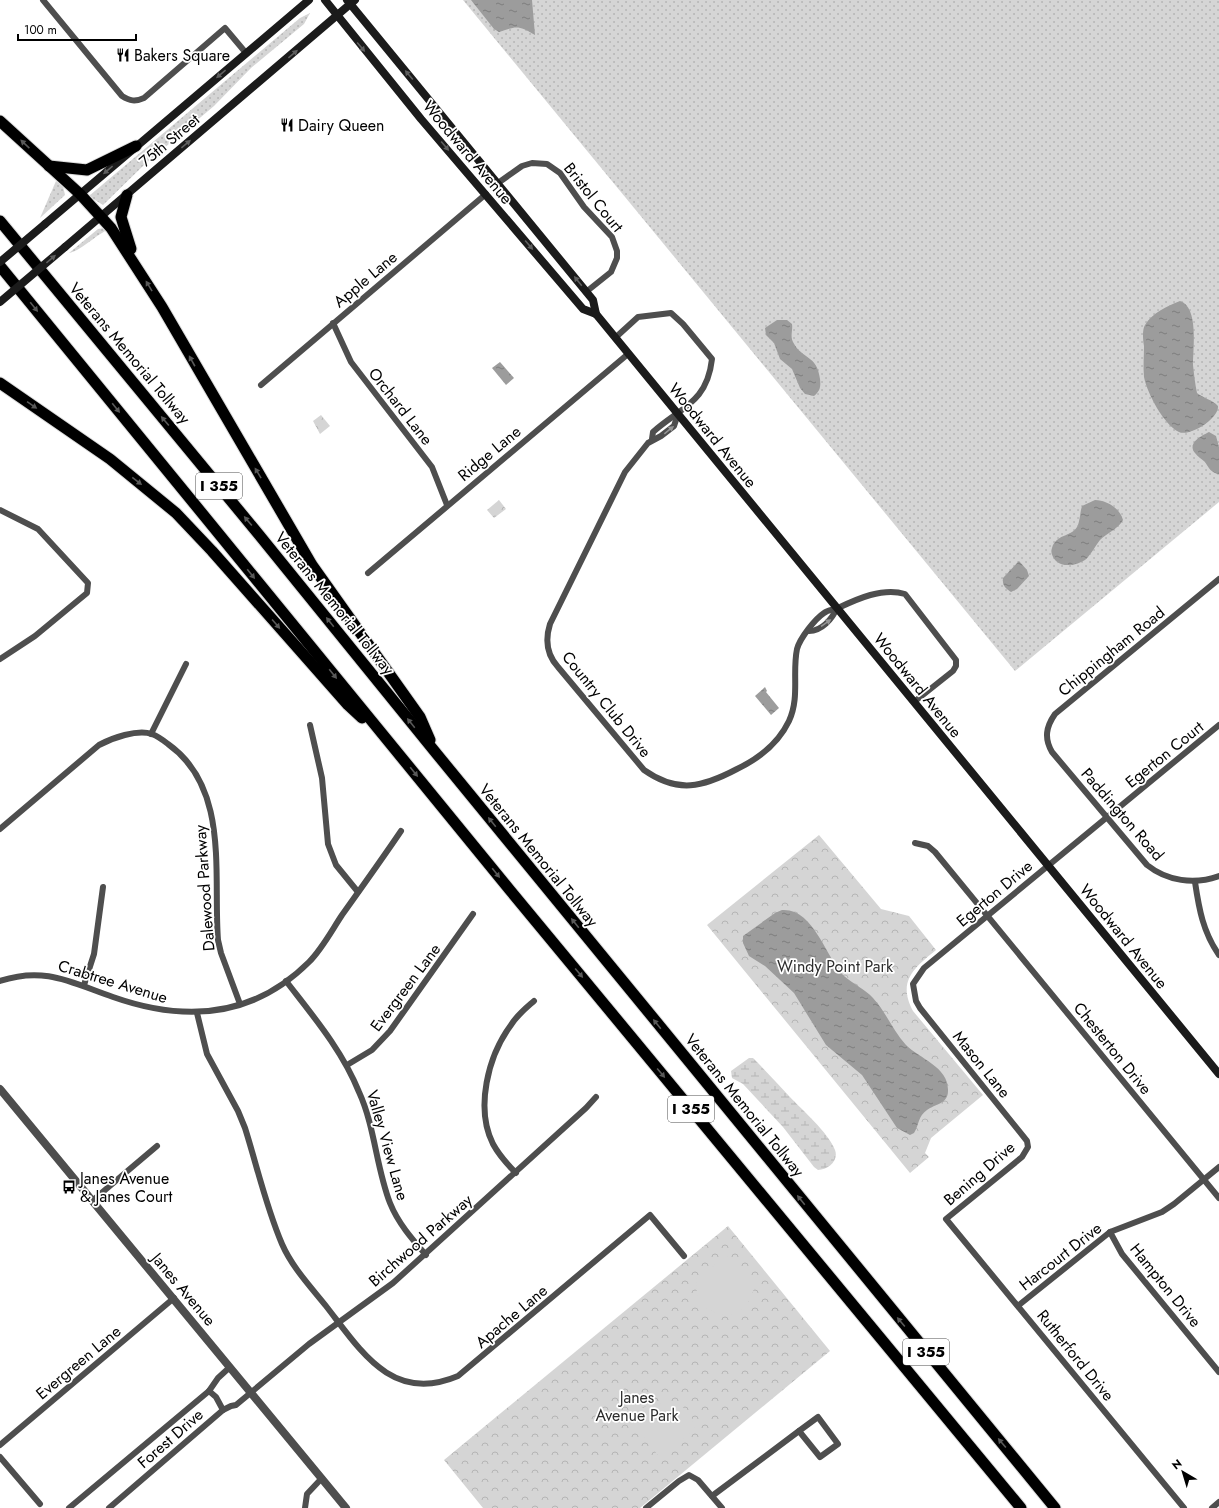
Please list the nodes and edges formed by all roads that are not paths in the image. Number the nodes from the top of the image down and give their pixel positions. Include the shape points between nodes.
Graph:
1 (43, 0) edge
2 (309, 0) edge
3 (325, 0) edge
4 (351, 2) edge
5 (337, 16) junction
6 (246, 53) junction
7 (0, 121) edge
8 (136, 146) junction
9 (49, 166) junction
10 (498, 183) junction
11 (80, 194) junction
12 (486, 194) junction
13 (126, 195) junction
14 (102, 215) junction
15 (0, 221) edge
16 (0, 262) edge
17 (136, 264) junction
18 (0, 266) edge
19 (586, 292) junction
20 (0, 302) edge
21 (596, 314) junction
22 (333, 323) junction
23 (615, 338) junction
24 (628, 354) junction
25 (0, 383) edge
26 (261, 385) dead end
27 (678, 414) junction
28 (652, 439) junction
29 (448, 505) junction
30 (0, 510) edge
31 (368, 573) dead end
32 (1219, 579) edge
33 (837, 608) junction
34 (809, 631) junction
35 (0, 659) edge
36 (186, 664) dead end
37 (914, 702) junction
38 (310, 725) dead end
39 (1219, 725) edge
40 (151, 734) junction
41 (389, 742) junction
42 (436, 754) junction
43 (1055, 755) joint
44 (1106, 818) junction
45 (0, 830) edge
46 (401, 831) dead end
47 (915, 843) dead end
48 (1047, 865) junction
49 (1219, 876) edge
50 (1195, 882) junction
51 (103, 887) dead end
52 (358, 892) junction
53 (474, 914) dead end
54 (987, 915) junction
55 (1219, 955) edge
56 (0, 981) edge
57 (286, 981) junction
58 (84, 985) junction
59 (915, 997) joint
60 (534, 1001) dead end
61 (240, 1004) junction
62 (197, 1013) junction
63 (347, 1065) junction
64 (1219, 1074) edge
65 (0, 1089) edge
66 (596, 1097) dead end
67 (157, 1146) dead end
68 (1028, 1147) joint
69 (1219, 1167) edge
70 (516, 1173) junction
71 (1204, 1179) junction
72 (1219, 1198) edge
73 (92, 1201) junction
74 (946, 1219) joint
75 (1110, 1232) junction
76 (426, 1255) junction
77 (684, 1256) dead end
78 (174, 1298) junction
79 (1019, 1305) junction
80 (338, 1322) junction
81 (230, 1367) junction
82 (1219, 1372) edge
83 (209, 1391) junction
84 (251, 1393) junction
85 (223, 1410) junction
86 (799, 1431) junction
87 (0, 1445) edge
88 (0, 1457) edge
89 (1027, 1473) junction
90 (994, 1476) junction
91 (322, 1478) junction
92 (712, 1496) junction
93 (1219, 1502) edge
94 (40, 1504) dead end
95 (69, 1508) edge
96 (109, 1508) edge
97 (304, 1508) edge
98 (346, 1508) edge
99 (646, 1508) edge
100 (722, 1508) edge
101 (1015, 1508) edge
102 (1021, 1508) edge
103 (1055, 1508) edge
104 (1059, 1508) edge
105 (1184, 1508) edge
106 (1212, 1508) edge

1 - 6 street via 128,100 144,98 225,28
2 - 6 main road, 75th Street
3 - 5 main road, Woodward Avenue
4 - 5 main road, 75th Street
10 -> 4 main road, Woodward Avenue
5 -> 12 main road, Woodward Avenue
13 -> 5 main road, 75th Street
6 -> 8 main road, 75th Street
9 -> 7 highway
8 - 9 highway via 87,170
8 -> 11 main road, 75th Street
9 - 11 highway
19 -> 10 main road, Woodward Avenue
10 - 19 street, Bristol Court via 522,166 532,163 547,164 560,173 584,207 612,237 617,258 611,272
11 - 14 highway
11 - 16 main road, 75th Street, bridge
12 -> 21 main road, Woodward Avenue via 583,308
12 - 22 street, Apple Lane
13 - 14 main road, 75th Street
13 - 17 highway via 121,217
14 - 17 highway
20 -> 14 main road, 75th Street, bridge
42 -> 15 highway, Veterans Memorial Tollway / I 355
42 -> 17 highway via 420,717 312,565
18 -> 41 highway, I 355
19 - 21 main road, Woodward Avenue via 593,300
21 - 23 main road, Woodward Avenue
22 - 26 street, Apple Lane
22 - 29 street, Orchard Lane via 350,362 432,467
23 - 24 main road, Woodward Avenue
23 - 27 street, Country Club Drive via 638,317 671,313 683,324 712,359 710,372 696,400
24 - 27 main road, Woodward Avenue
24 - 29 street, Ridge Lane
25 -> 41 highway via 110,460 176,513 348,705
27 - 28 street, Country Club Drive via 668,418 653,432
28 -> 27 street, Country Club Drive via 674,426
27 - 33 main road, Woodward Avenue
28 - 34 street, Country Club Drive via 625,472 550,624 548,646 558,667 644,770 673,784 695,786 716,780 759,757 772,746 784,730 797,694 798,647
29 - 31 street, Ridge Lane
30 - 35 street via 44,534 88,583 88,588 87,593 41,631
32 - 43 street, Chippingham Road via 1055,714 1046,731 1049,746
33 - 34 street, Country Club Drive via 825,612 811,624
34 -> 33 street via 815,631 832,619
33 - 37 main road, Woodward Avenue
33 - 37 street, Country Club Drive via 861,597 898,592 905,594 956,660 953,671
36 - 40 street
37 - 48 main road, Woodward Avenue
38 - 52 street via 322,778 328,844 336,865
39 - 44 street, Egerton Court
40 - 45 street via 115,737 99,745
40 - 61 street, Dalewood Parkway via 172,747 188,764 209,806 215,836 220,953
41 -> 90 highway, I 355
89 -> 42 highway, Veterans Memorial Tollway / I 355
43 - 44 street, Paddington Road
44 - 48 street, Egerton Drive
44 - 50 street, Paddington Road via 1142,861 1153,870 1168,877
46 - 52 street, Crabtree Avenue
47 - 54 street, Chesterton Drive via 928,846 935,852
48 - 54 street, Egerton Drive
48 - 64 main road, Woodward Avenue
49 - 50 street
50 - 55 street via 1203,926
51 - 58 street via 94,954
52 - 57 street, Crabtree Avenue via 309,962
53 - 63 street, Evergreen Lane via 390,1031 372,1050
54 - 59 street, Egerton Drive via 920,971 913,984
54 - 71 street, Chesterton Drive
56 - 58 street, Crabtree Avenue via 23,975 44,974
57 - 61 street, Crabtree Avenue via 264,995
57 - 63 street, Valley View Lane
58 - 62 street, Crabtree Avenue via 148,1008 167,1012
59 - 68 street, Mason Lane via 920,1008 1024,1136
60 - 70 street via 519,1014 503,1037 494,1058 485,1093 486,1117 493,1143 498,1153
61 - 62 street, Crabtree Avenue
62 - 80 street via 207,1054 243,1123 282,1245 293,1264
63 - 76 street, Valley View Lane via 366,1109 390,1202 401,1224
65 - 73 street, Janes Avenue
66 - 70 street, Birchwood Parkway
67 - 73 street
68 - 74 street, Bening Drive via 1022,1157
69 - 71 street, Harcourt Drive
70 - 76 street, Birchwood Parkway
71 - 72 street, Chesterton Drive
71 - 75 street, Harcourt Drive via 1162,1212
73 - 78 street, Janes Avenue
74 - 79 street, Rutherford Drive
75 - 79 street, Harcourt Drive
75 - 82 street, Hampton Drive via 1122,1254
76 - 80 street, Birchwood Parkway via 393,1283
77 - 80 street, Apache Lane via 650,1215 466,1371 441,1382 409,1383 386,1373 364,1356
78 - 81 street, Janes Avenue
78 - 87 street, Evergreen Lane
79 - 105 street, Rutherford Drive
80 - 84 street, Birchwood Parkway
81 - 83 street
81 - 84 street, Janes Avenue
83 - 85 street via 216,1397
83 - 95 street
84 - 85 street, Forest Drive via 236,1405
84 - 91 street, Janes Avenue
85 - 96 street, Forest Drive
86 - 86 street via 820,1457 838,1444 818,1417
86 - 92 street
88 - 94 street
89 - 103 highway, Veterans Memorial Tollway / I 355
89 - 104 highway
90 - 101 highway
90 - 102 highway, I 355
91 - 97 street via 307,1494
91 - 98 street, Janes Avenue
92 - 99 street via 698,1480 689,1475 679,1480
92 - 100 street
93 - 106 street

